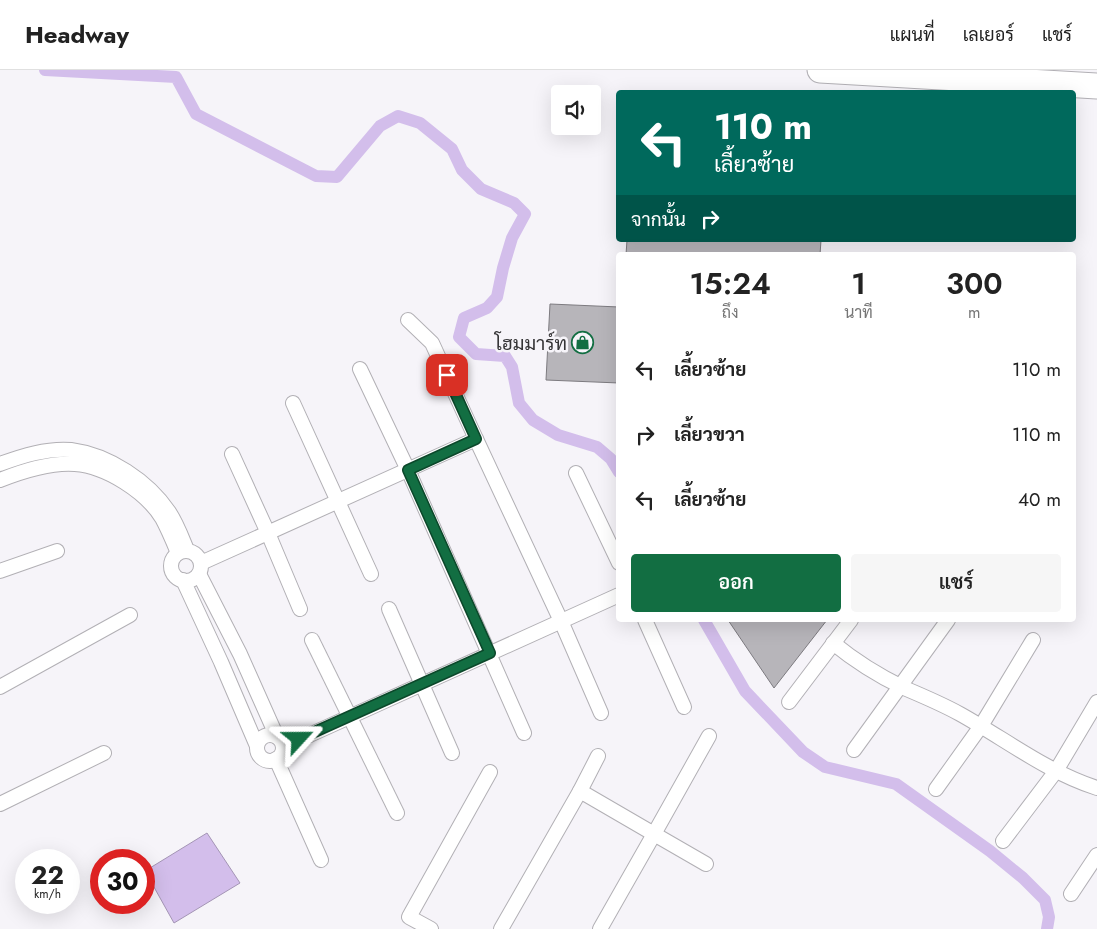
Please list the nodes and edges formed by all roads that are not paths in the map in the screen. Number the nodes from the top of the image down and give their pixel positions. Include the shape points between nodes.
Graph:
1 (820, 70) edge
2 (1097, 86) edge
3 (408, 320) dead end
4 (360, 369) dead end
5 (294, 403) dead end
6 (476, 439) junction
7 (232, 454) dead end
8 (0, 464) edge
9 (408, 470) junction
10 (576, 473) dead end
11 (0, 480) edge
12 (338, 501) junction
13 (268, 533) junction
14 (58, 551) dead end
15 (183, 552) junction
16 (616, 557) edge
17 (200, 568) junction
18 (0, 571) edge
19 (371, 574) dead end
20 (183, 580) junction
21 (616, 595) edge
22 (389, 608) dead end
23 (300, 609) dead end
24 (130, 615) dead end
25 (561, 621) junction
26 (646, 622) edge
27 (850, 622) edge
28 (947, 622) edge
29 (312, 640) dead end
30 (1033, 640) dead end
31 (833, 644) junction
32 (490, 653) junction
33 (240, 654) junction
34 (221, 662) junction
35 (421, 684) junction
36 (900, 686) junction
37 (0, 687) edge
38 (789, 702) dead end
39 (1097, 702) edge
40 (684, 707) dead end
41 (601, 713) dead end
42 (350, 717) junction
43 (981, 726) junction
44 (524, 733) dead end
45 (709, 736) dead end
46 (257, 746) junction
47 (278, 748) junction
48 (854, 750) dead end
49 (104, 753) dead end
50 (452, 753) dead end
51 (598, 756) dead end
52 (1056, 770) junction
53 (490, 772) dead end
54 (1097, 788) edge
55 (936, 789) dead end
56 (580, 791) junction
57 (0, 804) edge
58 (397, 813) dead end
59 (654, 834) junction
60 (1003, 841) dead end
61 (1097, 855) edge
62 (321, 860) dead end
63 (706, 864) dead end
64 (1071, 894) dead end
65 (406, 923) edge
66 (431, 929) edge
67 (501, 929) edge
68 (600, 929) edge

1 - 2 highway
3 - 6 street via 432,343
4 - 9 street
5 - 12 street
6 - 9 street
6 - 25 street
7 - 13 street
8 - 15 street via 26,455 70,450 111,462 161,501 171,514
9 - 12 street
9 - 32 street
10 - 16 street
11 - 15 street via 50,466 75,464 92,467 137,490 161,517
12 - 13 street
12 - 19 street
13 - 17 street
13 - 23 street
14 - 18 street
15 - 17 street via 194,553
15 - 20 street via 172,561 172,569
17 - 20 street via 191,580
17 - 33 street
20 - 34 street
21 - 25 street
22 - 35 street
24 - 37 street
25 - 32 street
25 - 41 street
26 - 40 street
27 - 31 street
28 - 36 street
29 - 42 street
30 - 43 street
31 - 36 street via 852,659
31 - 38 street
32 - 35 street
32 - 44 street
33 - 34 street
33 - 47 street
34 - 46 street
35 - 42 street
35 - 50 street
36 - 43 street
36 - 48 street
39 - 52 street
42 - 47 street
42 - 58 street
43 - 52 street
43 - 55 street
45 - 59 street
46 - 47 street via 266,735
46 - 47 street via 262,758 271,760
47 - 62 street
49 - 57 street
51 - 56 street
52 - 54 street
52 - 60 street
53 - 65 street
56 - 59 street
56 - 67 street
59 - 63 street
59 - 68 street
61 - 64 street
65 - 66 street

